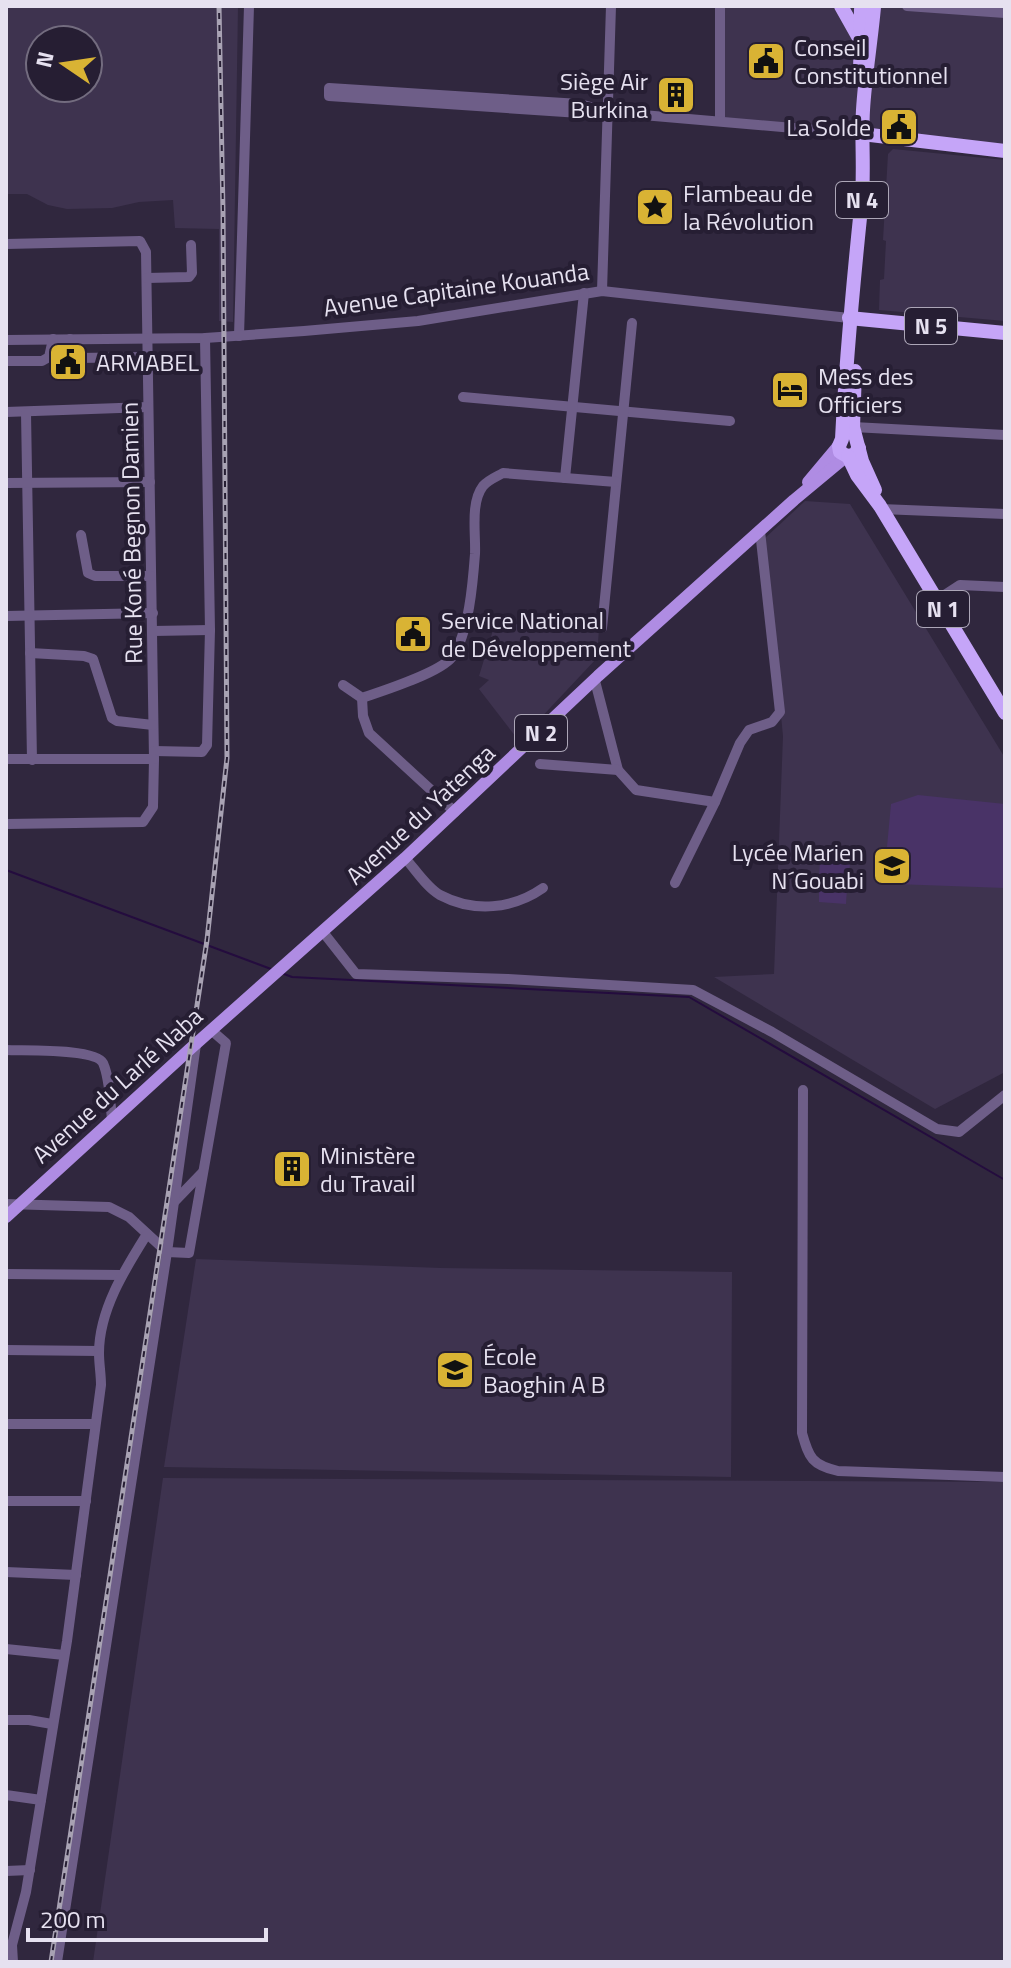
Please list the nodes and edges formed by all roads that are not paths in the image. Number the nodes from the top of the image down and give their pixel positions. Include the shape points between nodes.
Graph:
1 (249, 6) edge
2 (611, 6) edge
3 (720, 6) edge
4 (841, 6) edge
5 (907, 6) edge
6 (867, 7) edge
7 (1004, 10) edge
8 (859, 38) junction
9 (863, 105) junction
10 (608, 112) junction
11 (720, 121) junction
12 (862, 134) junction
13 (1005, 151) edge
14 (6, 244) edge
15 (191, 245) dead end
16 (147, 278) junction
17 (602, 291) junction
18 (584, 293) junction
19 (852, 318) junction
20 (632, 323) dead end
21 (1005, 333) edge
22 (239, 336) junction
23 (147, 337) junction
24 (205, 338) junction
25 (53, 339) junction
26 (70, 339) junction
27 (6, 340) edge
28 (148, 357) junction
29 (6, 361) edge
30 (463, 397) dead end
31 (148, 407) junction
32 (572, 407) junction
33 (6, 412) edge
34 (623, 412) junction
35 (26, 413) junction
36 (730, 421) dead end
37 (1005, 435) edge
38 (849, 444) junction
39 (565, 478) junction
40 (26, 482) junction
41 (150, 482) junction
42 (616, 482) junction
43 (6, 483) edge
44 (880, 508) junction
45 (1005, 514) edge
46 (760, 531) junction
47 (81, 535) dead end
48 (151, 576) junction
49 (1005, 587) edge
50 (937, 600) junction
51 (153, 613) junction
52 (6, 616) edge
53 (29, 616) junction
54 (602, 628) dead end
55 (210, 630) junction
56 (153, 631) junction
57 (30, 653) junction
58 (595, 681) junction
59 (343, 685) dead end
60 (362, 698) junction
61 (1005, 713) edge
62 (153, 725) junction
63 (154, 755) junction
64 (6, 759) edge
65 (32, 760) junction
66 (540, 764) dead end
67 (618, 770) junction
68 (715, 802) junction
69 (455, 812) junction
70 (6, 824) edge
71 (405, 858) junction
72 (675, 883) dead end
73 (543, 888) dead end
74 (323, 932) junction
75 (259, 987) joint
76 (211, 1030) junction
77 (196, 1044) junction
78 (6, 1050) edge
79 (803, 1090) dead end
80 (1005, 1095) edge
81 (112, 1119) junction
82 (202, 1173) junction
83 (174, 1203) junction
84 (6, 1204) edge
85 (20, 1204) junction
86 (6, 1217) edge
87 (147, 1234) junction
88 (167, 1252) junction
89 (6, 1274) edge
90 (122, 1275) junction
91 (6, 1350) edge
92 (99, 1351) junction
93 (6, 1424) edge
94 (94, 1424) junction
95 (1005, 1477) edge
96 (6, 1501) edge
97 (86, 1501) junction
98 (6, 1572) edge
99 (76, 1575) junction
100 (6, 1649) edge
101 (64, 1655) junction
102 (6, 1720) edge
103 (52, 1724) junction
104 (6, 1795) edge
105 (41, 1800) junction
106 (30, 1870) junction
107 (6, 1871) edge
108 (9, 1945) edge
109 (13, 1962) edge
110 (57, 1962) edge

1 - 22 street
2 - 10 street
3 - 11 street
4 - 8 highway, N 4
5 - 7 street
6 - 8 highway
6 - 9 highway, N 4
8 - 9 highway, N 4
9 - 12 highway, N 4
10 - 10 street via 580,104 329,88 329,96
10 - 11 street
10 - 17 street
11 - 12 street
12 - 13 highway
12 - 19 highway, N 4
14 - 16 street, Rue Koné Begnon Damien via 140,241
15 - 16 street via 189,277
16 - 23 street, Rue Koné Begnon Damien
17 - 18 street, Avenue Capitaine Kouanda
17 - 19 street, Avenue Capitaine Kouanda
18 - 22 street, Avenue Capitaine Kouanda via 418,321
18 - 32 street
19 - 21 highway, Avenue Capitaine Kouanda / N 5
19 - 38 highway, N 4
20 - 34 street
22 - 24 street, Avenue Capitaine Kouanda
23 - 24 street, Avenue Capitaine Kouanda
23 - 26 street, Avenue Capitaine Kouanda
23 - 28 street, Rue Koné Begnon Damien
24 - 55 street
25 - 26 street, Avenue Capitaine Kouanda
25 - 27 street, Avenue Capitaine Kouanda
25 - 29 street via 49,357 42,361
26 - 28 street via 69,352 77,358
28 - 31 street, Rue Koné Begnon Damien
30 - 32 street
31 - 35 street
31 - 41 street, Rue Koné Begnon Damien
32 - 34 street
32 - 39 street
33 - 35 street
34 - 36 street
34 - 42 street
35 - 40 street
37 - 38 street
38 - 44 highway, N 1 via 857,475
38 - 46 main road, Avenue du Yatenga / N 2
39 - 42 street
39 - 60 street via 503,473 481,488 464,628 452,658 399,686
40 - 41 street
40 - 43 street
40 - 53 street
41 - 48 street, Rue Koné Begnon Damien
42 - 54 street
44 - 45 street
44 - 50 highway, N 1
46 - 58 main road, Avenue du Yatenga / N 2
46 - 68 street via 780,712 772,722 749,730
47 - 48 street via 88,573
48 - 51 street, Rue Koné Begnon Damien
49 - 50 street via 960,585
50 - 61 highway, N 1
51 - 53 street
51 - 56 street, Rue Koné Begnon Damien
52 - 53 street
53 - 57 street
55 - 56 street
55 - 63 street via 206,748
56 - 62 street, Rue Koné Begnon Damien
57 - 62 street via 93,659 112,718
57 - 65 street
58 - 67 street
58 - 69 main road, Avenue du Yatenga / N 2
59 - 60 street
60 - 69 street via 369,733
62 - 63 street, Rue Koné Begnon Damien
63 - 65 street
63 - 70 street, Rue Koné Begnon Damien via 153,807 143,822
64 - 65 street
66 - 67 street
67 - 68 street via 636,790
68 - 72 street
69 - 71 main road, Avenue du Yatenga / N 2
71 - 73 street via 439,895 486,908 528,898
71 - 74 main road, Avenue du Yatenga / N 2
74 - 75 main road, Avenue du Yatenga / N 2
74 - 80 street via 356,974 693,990 937,1129 959,1132
75 - 76 main road, Avenue du Larlé Naba / N 2
76 - 77 main road, Avenue du Larlé Naba / N 2
76 - 82 street via 226,1043
77 - 81 main road, Avenue du Larlé Naba / N 2
77 - 83 street
78 - 81 street via 96,1057 104,1065
79 - 95 street via 802,1433 807,1452 819,1467 838,1471
81 - 85 main road, Avenue du Larlé Naba / N 2
82 - 83 street
82 - 88 street via 189,1253
83 - 88 street
84 - 85 street
85 - 86 main road, Avenue du Larlé Naba / N 2
85 - 87 street via 109,1207
87 - 88 street
87 - 90 street
88 - 110 street
89 - 90 street
90 - 92 street
91 - 92 street
92 - 94 street via 101,1385
93 - 94 street
94 - 97 street
96 - 97 street
97 - 99 street
98 - 99 street
99 - 101 street
100 - 101 street
101 - 103 street
102 - 103 street
103 - 105 street
104 - 105 street
105 - 106 street
106 - 107 street
106 - 108 street
108 - 109 street

